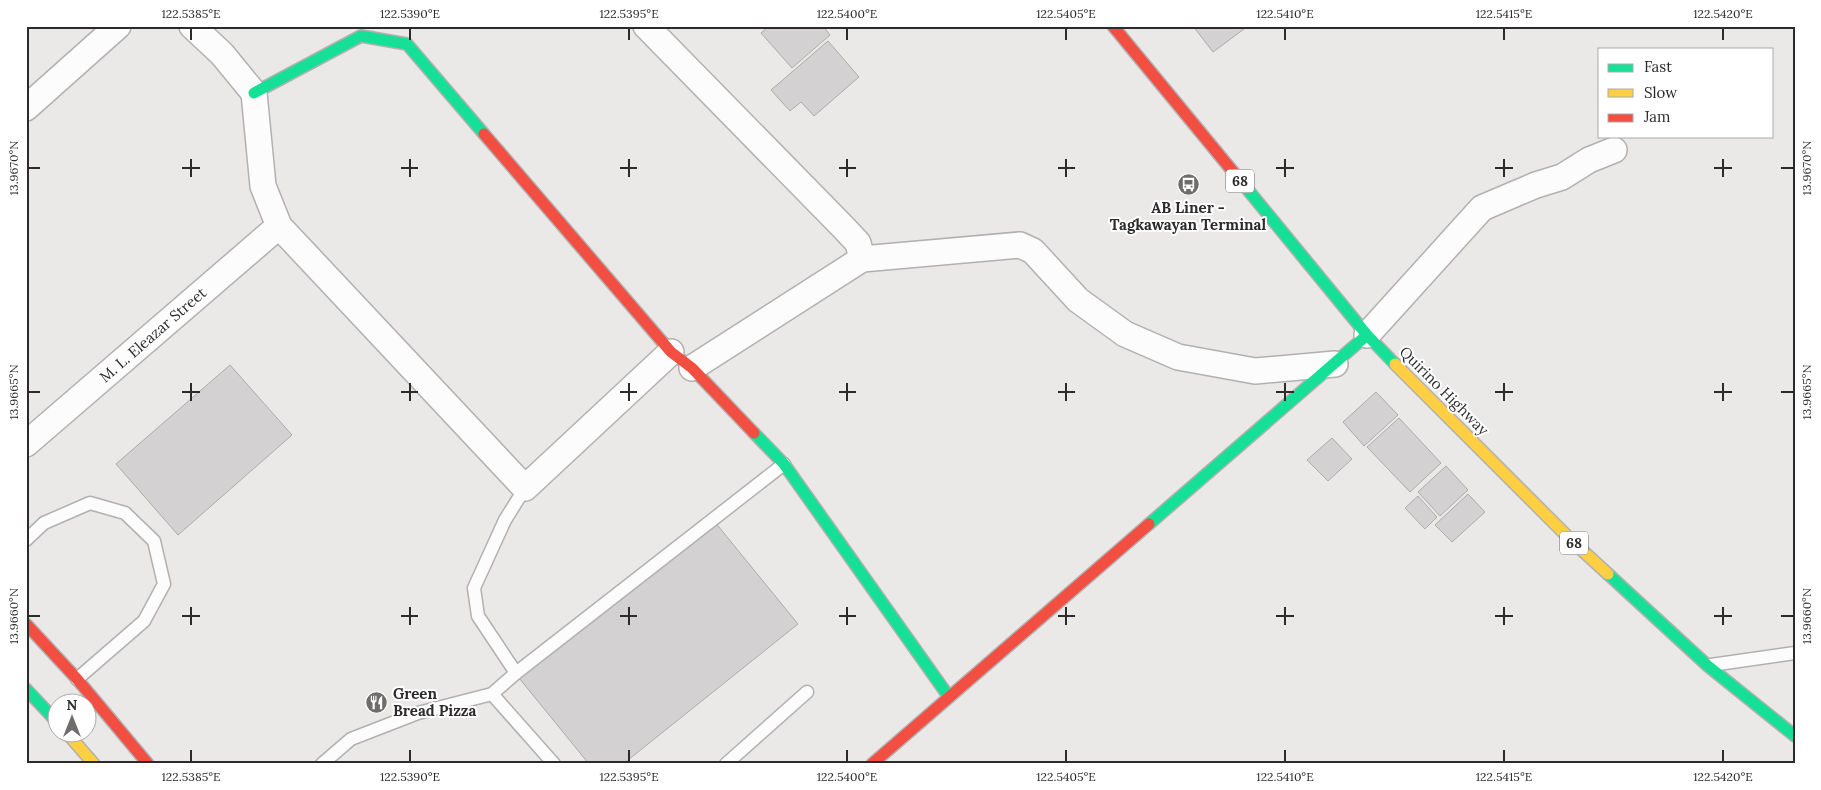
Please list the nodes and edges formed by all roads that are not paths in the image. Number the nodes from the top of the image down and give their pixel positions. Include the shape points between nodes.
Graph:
1 (118, 26) edge
2 (192, 26) edge
3 (646, 26) edge
4 (1113, 26) edge
5 (254, 93) junction
6 (26, 108) edge
7 (1614, 150) dead end
8 (279, 226) junction
9 (862, 259) junction
10 (1367, 335) junction
11 (671, 352) junction
12 (1336, 364) junction
13 (692, 368) junction
14 (26, 444) edge
15 (784, 464) junction
16 (525, 488) junction
17 (26, 540) edge
18 (26, 624) edge
19 (1795, 653) edge
20 (1708, 666) junction
21 (516, 673) junction
22 (77, 679) junction
23 (26, 689) edge
24 (807, 692) dead end
25 (492, 694) junction
26 (948, 697) junction
27 (48, 712) edge
28 (1795, 736) edge
29 (75, 742) edge
30 (94, 764) edge
31 (148, 764) edge
32 (322, 764) edge
33 (554, 764) edge
34 (726, 764) edge
35 (872, 764) edge

1 - 6 street
2 - 5 street via 222,54
3 - 9 street via 858,243
4 - 10 main road, Quirino Highway / 68
5 - 8 street via 264,186
5 - 11 main road via 361,36 407,44
7 - 10 street via 1589,160 1562,177 1482,208
8 - 14 street, M. L. Eleazar Street
8 - 16 street
9 - 12 street via 1020,245 1033,251 1078,300 1125,334 1178,357 1255,371
9 - 13 street
10 - 12 main road
10 - 20 main road, Quirino Highway / 68 via 1573,542
11 - 13 main road
11 - 16 street
12 - 26 main road
13 - 15 main road
15 - 21 lane
15 - 26 main road
16 - 21 lane via 505,520 474,588 478,616
17 - 22 lane via 44,523 90,503 125,513 154,541 164,584 144,621
18 - 22 main road
19 - 20 lane
20 - 28 main road, Quirino Highway / 68
21 - 25 lane
22 - 31 main road
23 - 27 main road
24 - 34 lane
25 - 32 lane via 418,713 351,739
25 - 33 lane
26 - 35 main road
29 - 30 main road

